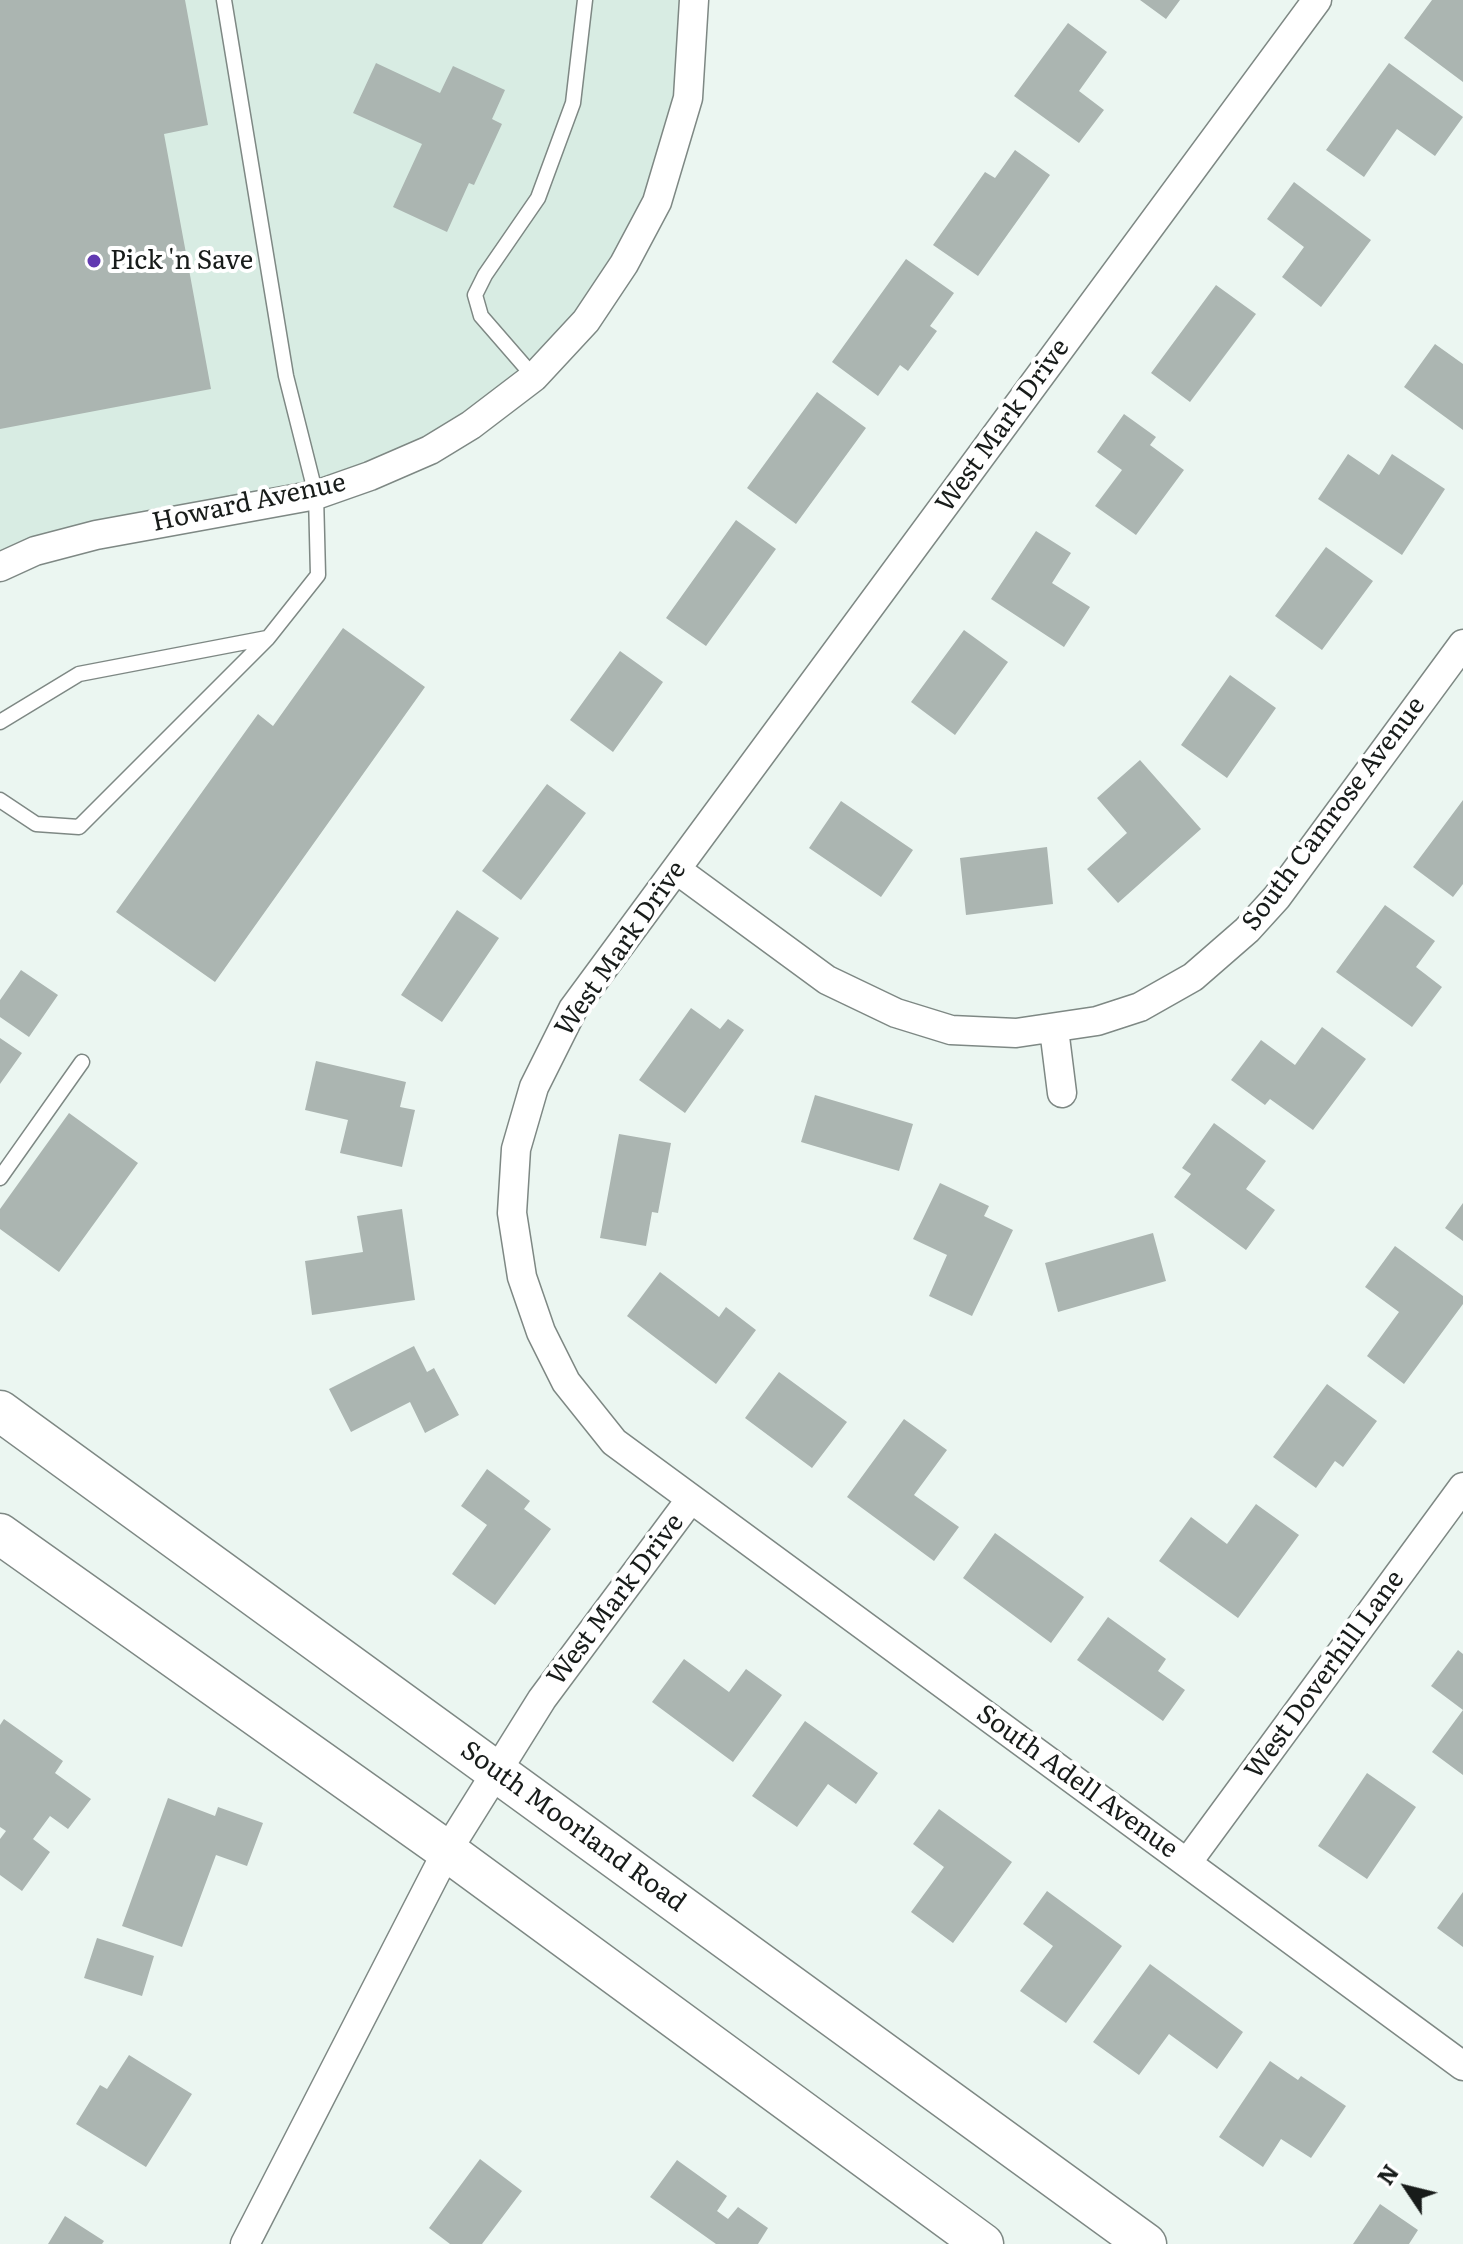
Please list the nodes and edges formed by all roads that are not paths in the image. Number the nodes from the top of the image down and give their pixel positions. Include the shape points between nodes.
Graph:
1 (224, 0) edge
2 (585, 0) edge
3 (694, 0) edge
4 (1317, 0) edge
5 (534, 377) junction
6 (316, 495) junction
7 (0, 567) edge
8 (268, 638) junction
9 (1463, 644) edge
10 (0, 722) edge
11 (0, 800) edge
12 (677, 870) junction
13 (1054, 1029) junction
14 (82, 1062) dead end
15 (1062, 1093) dead end
16 (0, 1178) edge
17 (0, 1411) edge
18 (1463, 1487) edge
19 (690, 1500) junction
20 (0, 1534) edge
21 (496, 1770) junction
22 (447, 1851) junction
23 (1187, 1863) junction
24 (1463, 2066) edge
25 (245, 2244) edge
26 (983, 2244) edge
27 (1146, 2244) edge

1 - 6 lane via 286,376
2 - 5 lane via 573,103 538,198 475,295 481,316
3 - 5 street, Howard Avenue via 688,98 657,202 586,321
4 - 12 street, West Mark Drive
5 - 6 street, Howard Avenue via 430,450
6 - 7 street, Howard Avenue via 96,535 35,551
6 - 8 lane via 318,575
8 - 10 lane via 79,674
8 - 11 lane via 79,827 36,824
9 - 13 street, South Camrose Avenue via 1277,897 1247,930 1193,977 1140,1007
12 - 13 street, South Camrose Avenue via 827,980 896,1013 951,1030
12 - 19 street, West Mark Drive via 573,1009 549,1051 516,1149 512,1213 522,1277 566,1382 614,1442
13 - 15 street
14 - 16 lane
17 - 21 main road, South Moorland Road
18 - 23 street, West Doverhill Lane
19 - 21 street, West Mark Drive via 542,1699
19 - 23 street, South Adell Avenue
20 - 22 main road
21 - 22 street, West Mark Drive
21 - 27 main road, South Moorland Road
22 - 25 street, West Mark Drive
22 - 26 main road
23 - 24 street, South Adell Avenue

